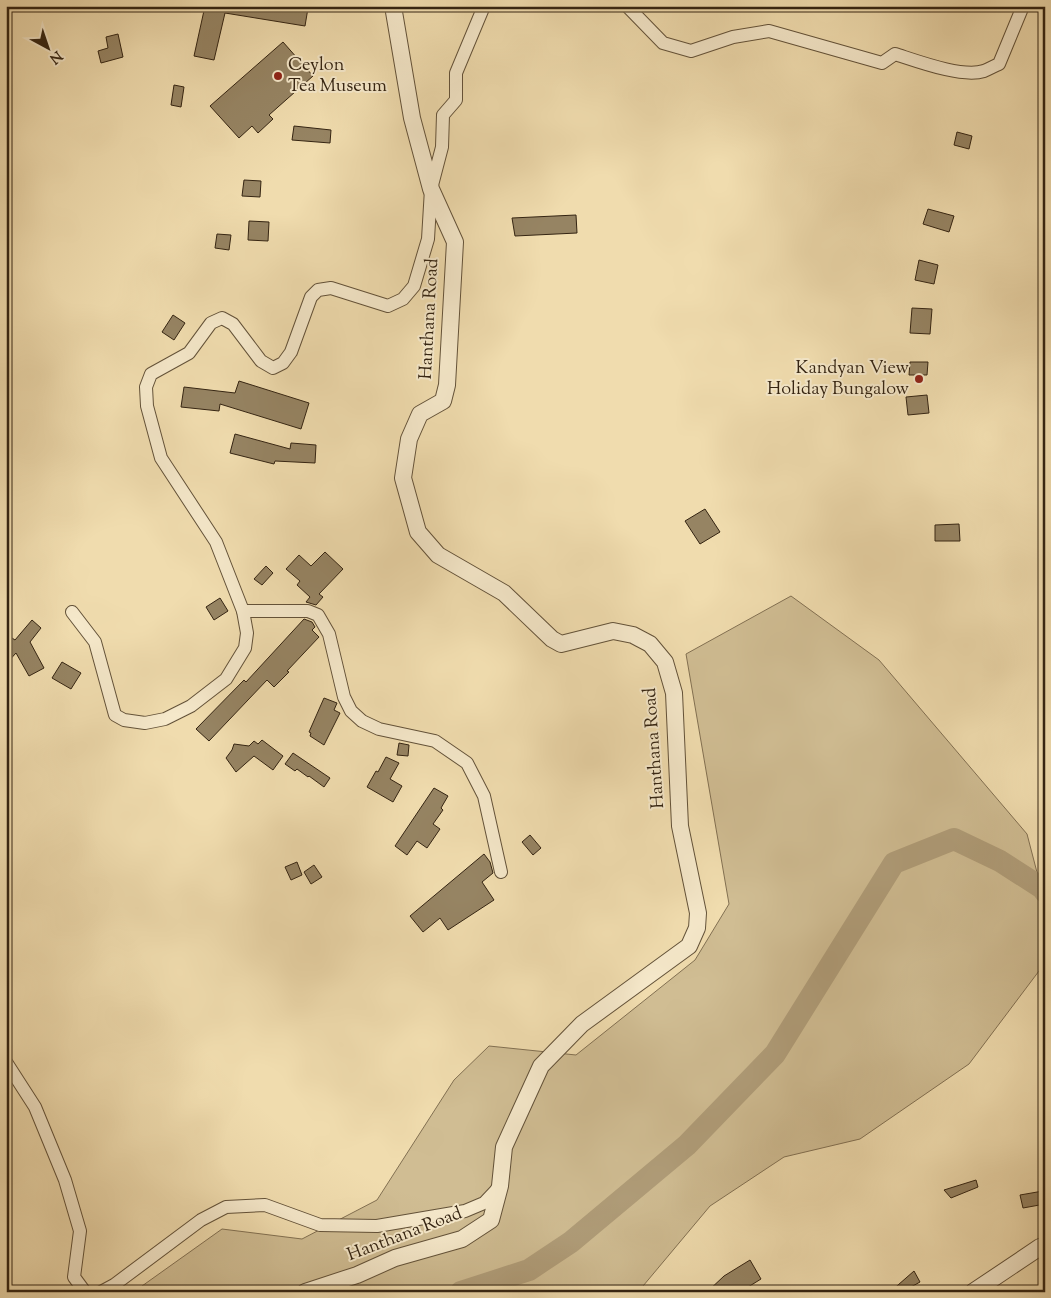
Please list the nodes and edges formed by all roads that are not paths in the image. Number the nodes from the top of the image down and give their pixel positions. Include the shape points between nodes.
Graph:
1 (393, 6) edge
2 (484, 6) edge
3 (627, 6) edge
4 (1023, 6) edge
5 (431, 189) junction
6 (243, 611) junction
7 (72, 612) dead end
8 (502, 872) dead end
9 (6, 1062) edge
10 (500, 1186) junction
11 (1045, 1246) edge
12 (85, 1292) edge
13 (101, 1292) edge
14 (305, 1292) edge
15 (973, 1292) edge

1 - 5 street, Hanthana Road via 412,118
2 - 5 street via 456,74 456,100 444,115 442,147
3 - 4 street via 663,43 692,51 733,37 769,31 882,63 895,54 923,64 973,72 983,72 999,64
5 - 6 street via 428,239 414,286 403,299 388,306 331,288 318,290 311,297 291,352 283,363 273,368 261,361 233,324 222,318 211,323 190,353 151,374 146,387 147,406 161,458 216,542
5 - 10 street, Hanthana Road via 455,242 448,385 443,401 420,414 409,439 403,478 418,532 438,555 504,593 561,644 613,631 633,635 650,644 664,662 674,693 680,826 698,913 697,928 689,946 582,1024 541,1066 504,1148
6 - 7 street via 248,633 245,648 226,679 190,706 165,719 146,723 124,720 115,715 95,642
6 - 8 street via 308,611 318,615 329,634 344,697 362,722 379,729 436,741 467,763 484,796
9 - 12 street via 35,1107 65,1180 80,1231 74,1277
10 - 13 street via 484,1203 465,1212 377,1226 320,1225 265,1205 226,1207 201,1220
10 - 14 street, Hanthana Road via 491,1220 462,1239 395,1258
11 - 15 street via 1040,1246

